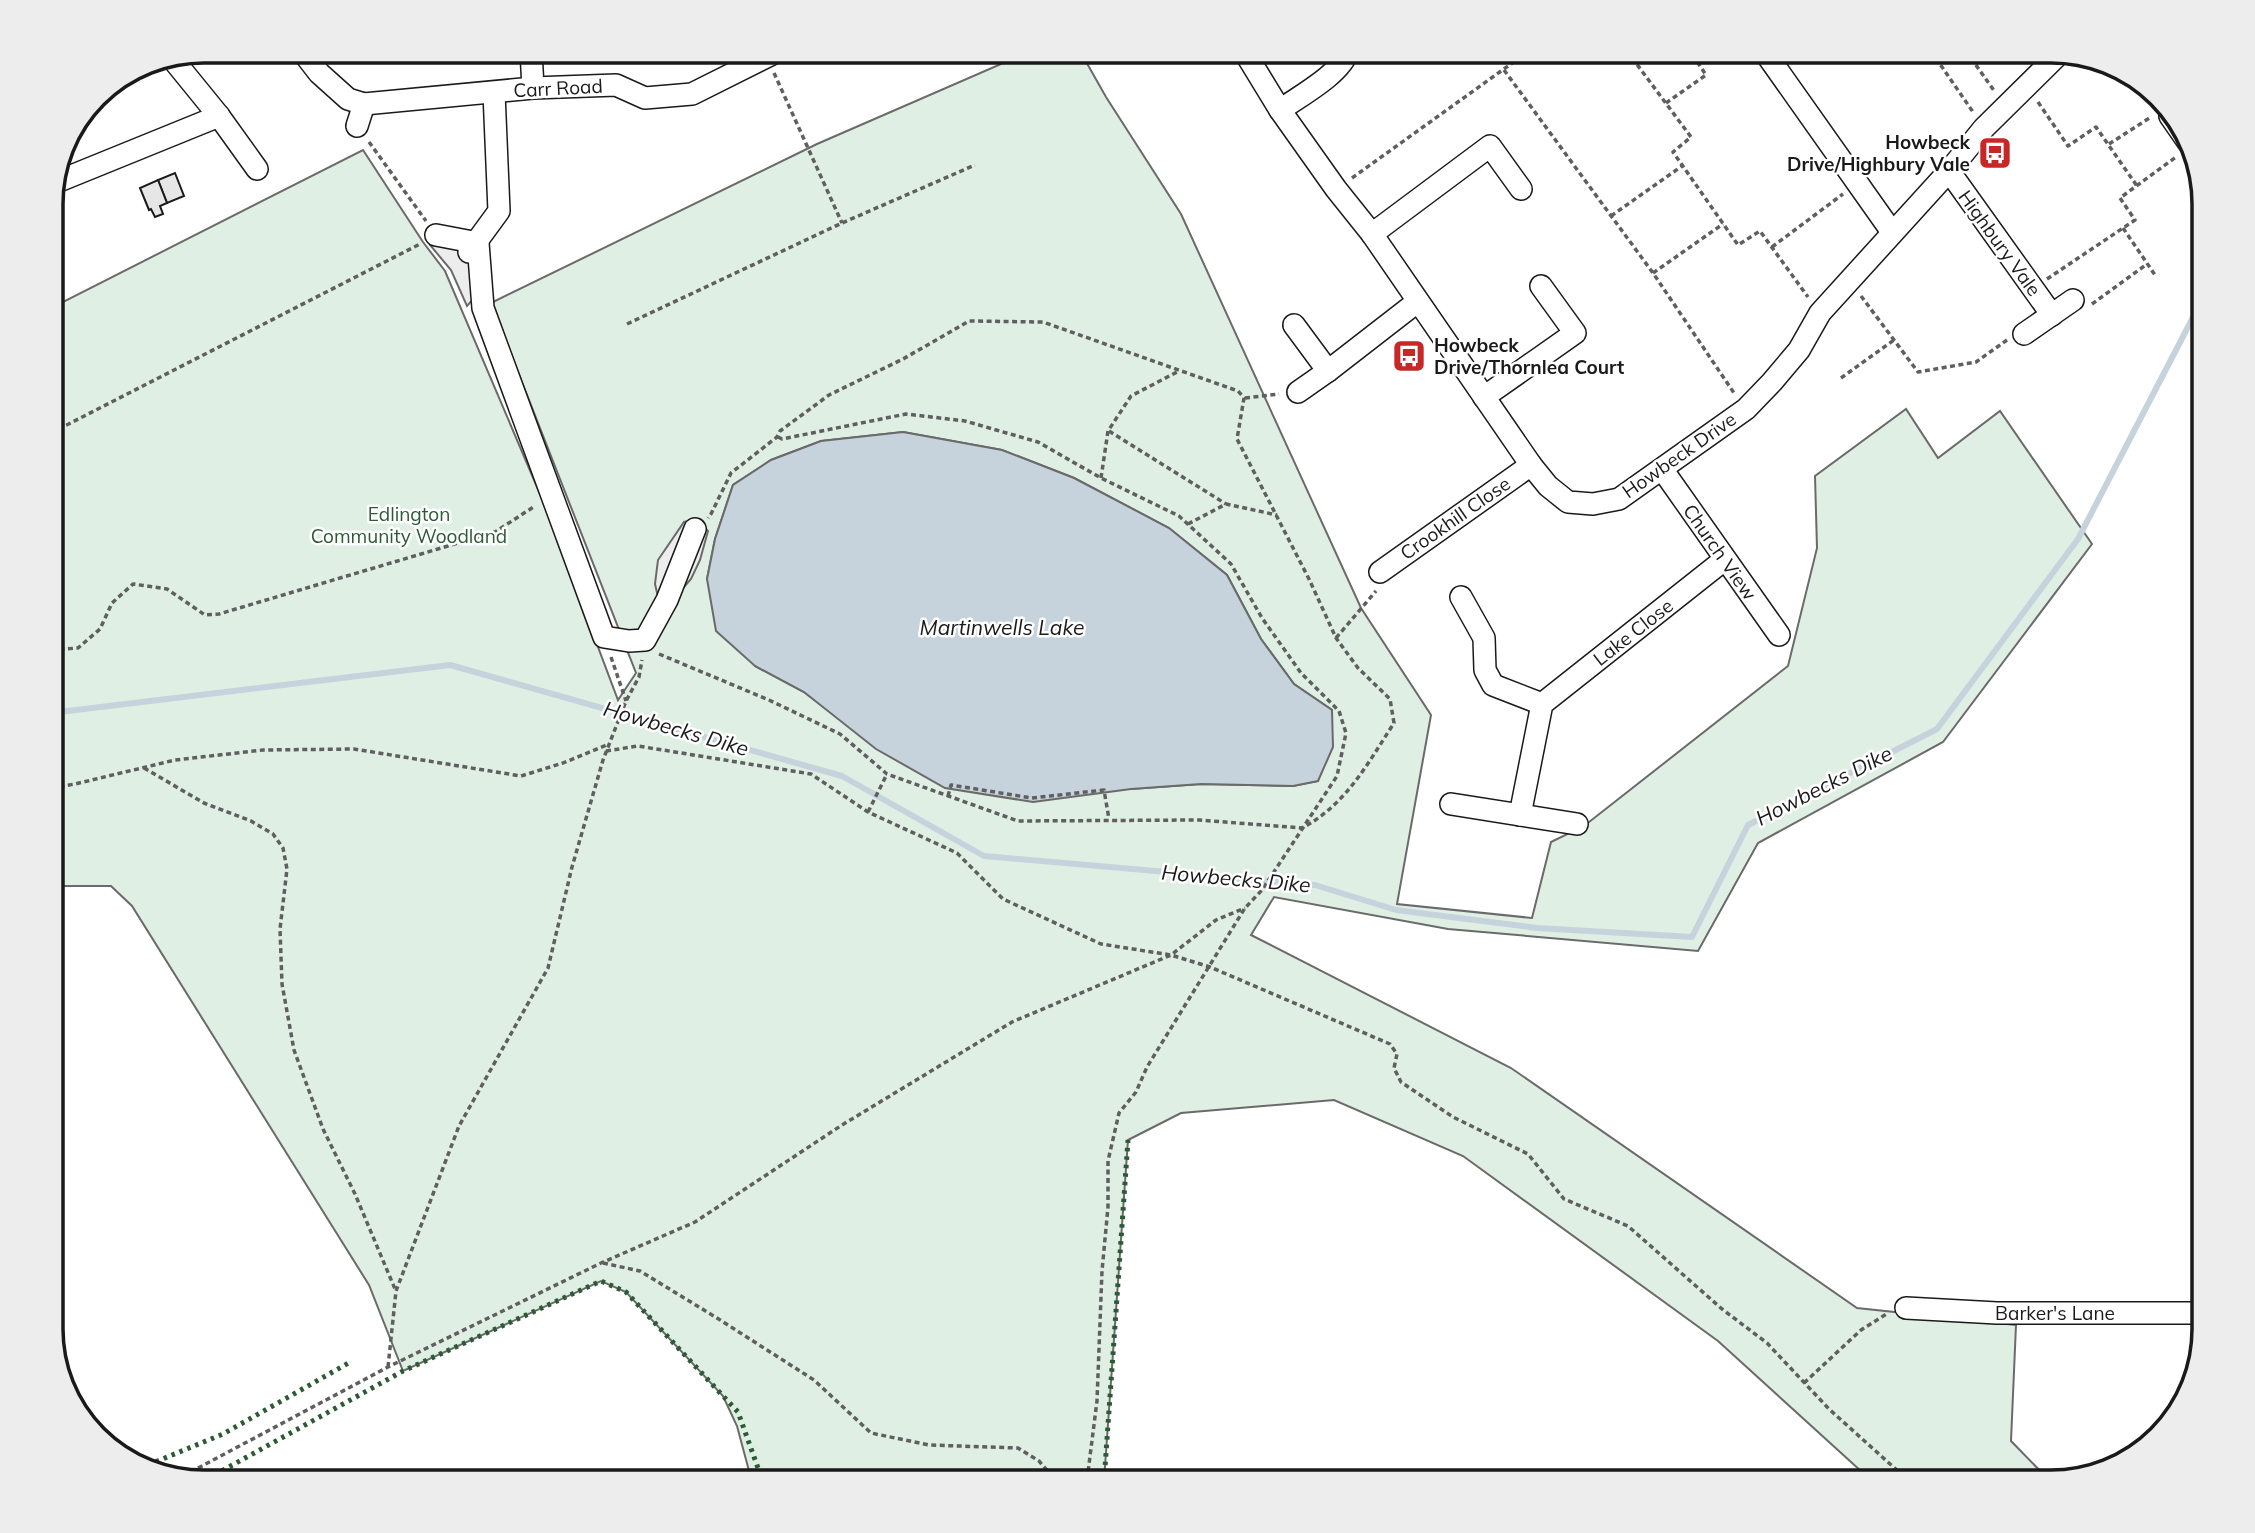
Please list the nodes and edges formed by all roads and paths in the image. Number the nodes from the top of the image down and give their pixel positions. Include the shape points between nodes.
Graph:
1 (311, 63) edge
2 (532, 63) edge
3 (746, 63) edge
4 (765, 63) edge
5 (1251, 63) edge
6 (1342, 63) edge
7 (1513, 63) edge
8 (1636, 63) edge
9 (1698, 63) edge
10 (1772, 63) edge
11 (1939, 63) edge
12 (1975, 63) edge
13 (2050, 63) edge
14 (178, 66) edge
15 (1504, 70) junction
16 (2027, 86) junction
17 (533, 88) junction
18 (494, 93) junction
19 (1666, 103) junction
20 (364, 104) junction
21 (2006, 107) junction
22 (1280, 110) junction
23 (219, 116) junction
24 (2162, 116) edge
25 (357, 126) joint
26 (1984, 128) junction
27 (2109, 145) junction
28 (2181, 150) edge
29 (975, 165) dead end
30 (1682, 166) junction
31 (257, 169) dead end
32 (1949, 171) junction
33 (66, 178) edge
34 (1858, 184) junction
35 (2137, 186) junction
36 (1336, 189) junction
37 (1521, 189) dead end
38 (1611, 216) junction
39 (842, 223) junction
40 (1723, 224) junction
41 (2123, 228) junction
42 (1892, 232) junction
43 (1372, 234) junction
44 (436, 235) junction
45 (1772, 247) junction
46 (471, 250) junction
47 (2147, 264) junction
48 (1653, 273) junction
49 (2155, 275) dead end
50 (1849, 280) junction
51 (1541, 286) dead end
52 (2033, 288) junction
53 (2073, 300) joint
54 (1418, 302) junction
55 (1820, 313) junction
56 (2052, 315) junction
57 (627, 324) dead end
58 (1294, 325) dead end
59 (2024, 334) joint
60 (1894, 340) junction
61 (1178, 371) junction
62 (1328, 372) junction
63 (1841, 378) dead end
64 (1298, 392) joint
65 (1484, 397) junction
66 (1244, 398) junction
67 (1745, 409) junction
68 (63, 427) edge
69 (1108, 431) junction
70 (777, 437) junction
71 (1531, 465) junction
72 (1662, 469) junction
73 (1101, 478) junction
74 (552, 498) junction
75 (1226, 503) junction
76 (1277, 514) junction
77 (1188, 524) junction
78 (695, 529) joint
79 (1724, 560) junction
80 (1380, 572) joint
81 (1461, 597) dead end
82 (1779, 635) dead end
83 (604, 637) junction
84 (1336, 638) junction
85 (644, 646) junction
86 (63, 649) edge
87 (626, 701) junction
88 (1542, 704) junction
89 (609, 744) junction
90 (606, 751) junction
91 (144, 768) junction
92 (887, 774) junction
93 (63, 785) edge
94 (948, 796) junction
95 (1451, 804) dead end
96 (868, 812) junction
97 (1520, 815) junction
98 (1109, 819) junction
99 (1577, 824) dead end
100 (1301, 828) junction
101 (1245, 908) junction
102 (1171, 955) junction
103 (1210, 967) junction
104 (601, 1263) junction
105 (396, 1291) junction
106 (1906, 1308) joint
107 (2192, 1313) edge
108 (388, 1367) junction
109 (1804, 1383) junction
110 (195, 1470) edge
111 (1047, 1470) edge
112 (1088, 1470) edge
113 (1897, 1470) edge

1 - 20 street via 348,99
2 - 17 street
3 - 17 street, Carr Road via 692,93 645,98 616,85
4 - 39 path
5 - 22 street, Howbeck Drive
6 - 22 street
7 - 15 path
8 - 19 path
9 - 19 path via 1706,75
10 - 34 street
11 - 26 path
12 - 21 path
13 - 16 street, Howbeck Drive
14 - 23 street
15 - 36 path
15 - 38 path
16 - 21 street, Howbeck Drive
16 - 27 path via 2068,146 2096,127
17 - 18 street, Carr Road
18 - 20 street, Carr Road
18 - 46 street, Carr Road via 499,211
19 - 30 path via 1691,137 1673,152
20 - 25 street
21 - 26 street, Howbeck Drive
22 - 36 street, Howbeck Drive
23 - 31 street
23 - 33 street
24 - 27 path via 2149,117
25 - 44 path
26 - 32 street, Howbeck Drive
27 - 35 path
28 - 35 path
29 - 39 path
30 - 38 path
30 - 40 path
32 - 42 street, Howbeck Drive
32 - 52 street, Highbury Vale
34 - 42 street
34 - 45 path
35 - 41 path via 2120,198 2135,220
36 - 43 street, Howbeck Drive
37 - 43 street via 1490,146
38 - 48 path
39 - 57 path
40 - 45 path via 1738,245 1760,231
40 - 48 path
41 - 47 path
41 - 52 path
42 - 50 street, Howbeck Drive
43 - 54 street, Howbeck Drive
44 - 46 street
44 - 68 path
45 - 55 path
46 - 74 street via 483,308
47 - 49 path
47 - 53 path via 2083,310
48 - 67 path
50 - 55 street, Howbeck Drive
50 - 60 path
51 - 65 street via 1575,333
52 - 56 street, Highbury Vale
53 - 56 street, Highbury Vale
54 - 62 street
54 - 65 street, Howbeck Drive
55 - 67 street, Howbeck Drive via 1799,350
56 - 59 street, Highbury Vale
58 - 62 street
59 - 60 path via 2017,333 1976,362 1917,372
60 - 63 path
61 - 66 path via 1238,391
61 - 69 path via 1131,396
61 - 70 path via 1044,322 970,321 830,395
62 - 64 street
64 - 66 path
65 - 71 street, Howbeck Drive
66 - 76 path via 1237,439
67 - 72 street, Howbeck Drive
69 - 73 path
69 - 75 path
70 - 73 path via 905,414 965,421 1038,442
70 - 78 path via 730,473 712,514
71 - 72 street, Howbeck Drive via 1568,502 1593,505 1619,499
71 - 80 street, Crookhill Close
72 - 79 street, Church View
73 - 77 path
74 - 83 street
74 - 86 path via 495,532 219,614 205,615 167,589 133,584 112,604 100,629 78,648
75 - 76 path
75 - 77 path
76 - 84 path
77 - 100 path via 1231,564 1301,673 1339,711 1346,733 1337,776
78 - 85 street
79 - 82 street, Church View
79 - 88 street, Lake Close
80 - 84 path via 1376,593
81 - 88 street via 1484,638 1485,670 1493,685
83 - 85 street
83 - 87 path
84 - 100 path via 1390,699 1394,723 1351,789
85 - 87 path via 639,677
85 - 92 path via 840,734
87 - 89 path
88 - 97 street
89 - 90 path
89 - 91 path via 521,776 354,749 263,750
90 - 96 path via 638,746 811,774
90 - 105 path via 548,968 459,1126
91 - 93 path
91 - 105 path via 204,803 251,821 273,834 283,848 287,869 280,929 282,984 294,1050 323,1129
92 - 94 path
92 - 96 path
94 - 98 path via 1018,821
94 - 98 path via 951,785 1032,798 1104,790
95 - 97 street
96 - 102 path via 957,853 1003,899 1101,944
97 - 99 street
98 - 100 path
100 - 101 path via 1262,890
101 - 102 path via 1216,920
101 - 103 path
102 - 103 path
102 - 104 path via 1012,1022 842,1125 695,1222
103 - 109 path via 1390,1044 1397,1054 1394,1068 1401,1082 1453,1117 1528,1154 1564,1199 1628,1226 1767,1343
103 - 112 path via 1119,1113 1108,1161 1097,1401
104 - 108 path
104 - 111 path via 640,1271 717,1318 814,1380 871,1433 929,1445 1018,1447
105 - 108 path
106 - 107 street, Barker's Lane
106 - 109 path via 1893,1310 1861,1330
108 - 110 path
109 - 113 path

